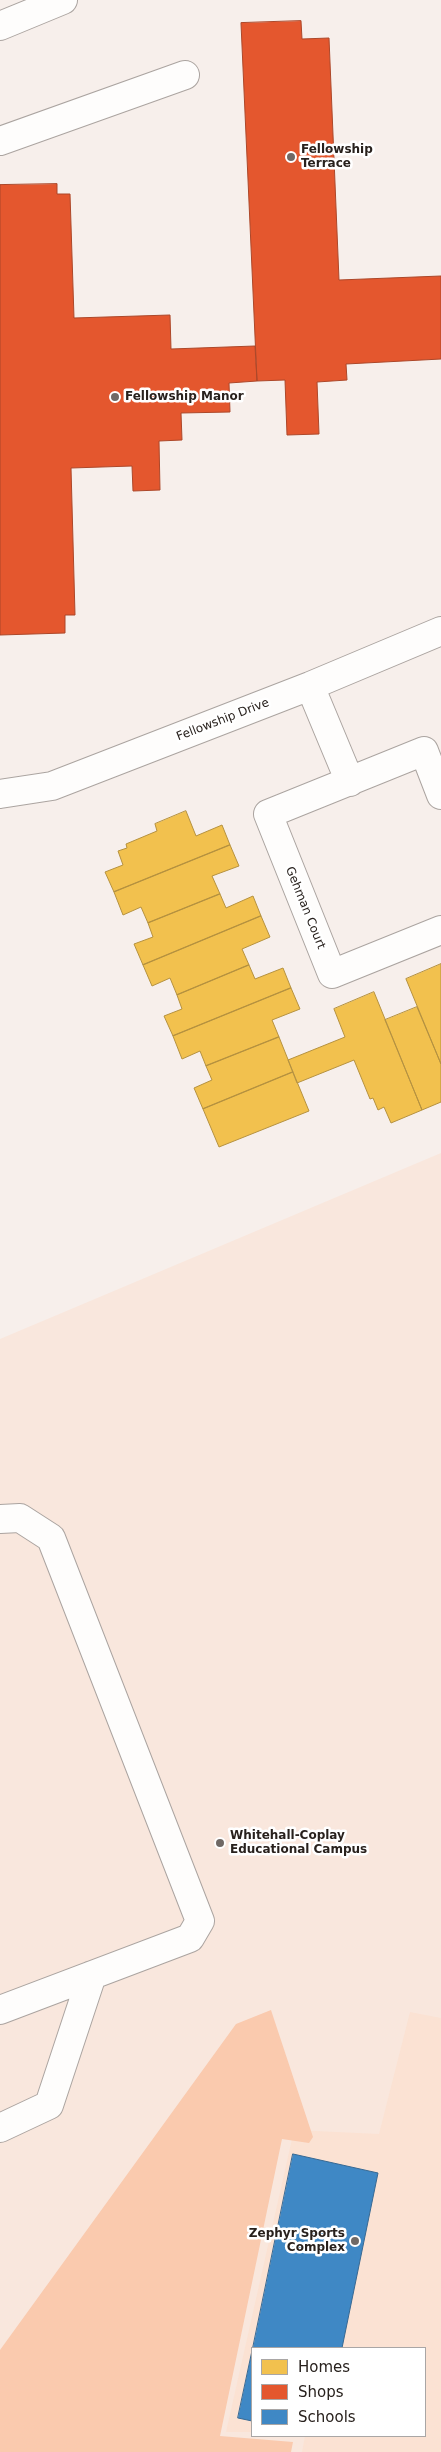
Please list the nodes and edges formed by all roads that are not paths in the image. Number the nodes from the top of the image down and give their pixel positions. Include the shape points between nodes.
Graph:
1 (63, 0) edge
2 (0, 26) edge
3 (185, 75) dead end
4 (0, 141) edge
5 (441, 631) edge
6 (310, 686) junction
7 (350, 782) junction
8 (0, 794) edge
9 (441, 795) edge
10 (441, 930) edge
11 (0, 1519) edge
12 (92, 1975) junction
13 (0, 2010) edge
14 (2, 2120) edge

1 - 2 street
3 - 4 street
5 - 6 street, Fellowship Drive
6 - 7 street
6 - 8 street, Fellowship Drive via 52,786
7 - 9 street, Gehman Court via 424,751
7 - 10 street, Gehman Court via 268,814 332,974
11 - 12 street via 20,1518 51,1538 200,1921 190,1938
12 - 13 street
12 - 14 street via 49,2105

